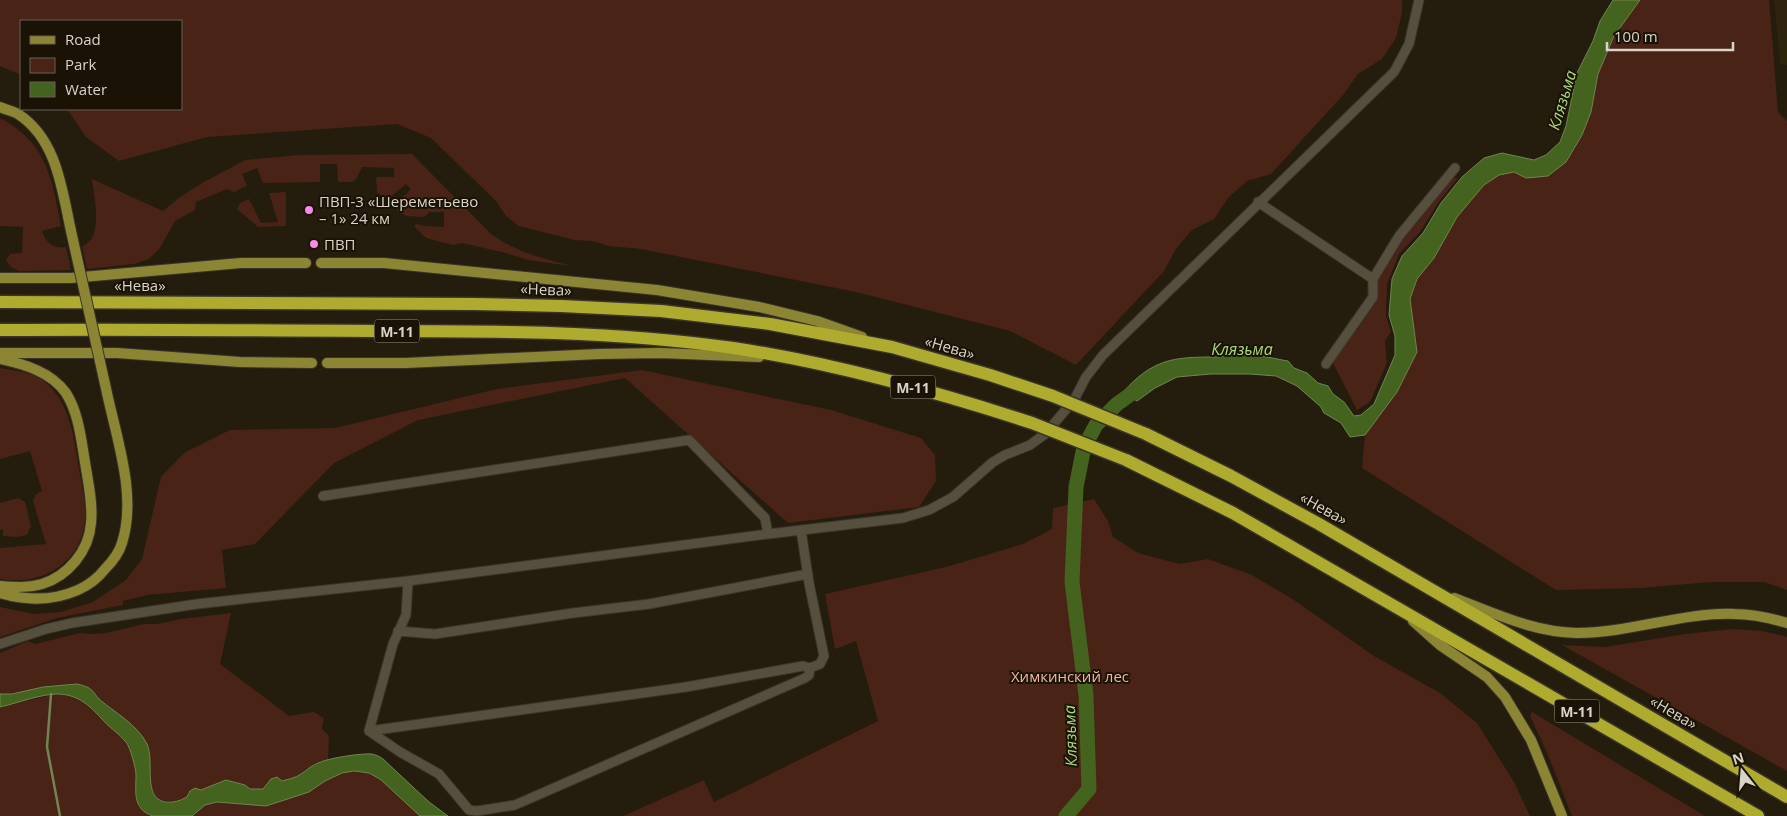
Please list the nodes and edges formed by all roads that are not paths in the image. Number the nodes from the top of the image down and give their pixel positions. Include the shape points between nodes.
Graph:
1 (1419, 0) edge
2 (0, 108) edge
3 (1455, 168) dead end
4 (1258, 202) junction
5 (306, 263) dead end
6 (321, 263) dead end
7 (0, 278) edge
8 (1373, 279) junction
9 (0, 302) edge
10 (0, 330) edge
11 (892, 347) junction
12 (0, 353) edge
13 (793, 358) junction
14 (0, 359) edge
15 (312, 362) dead end
16 (327, 363) dead end
17 (1326, 364) dead end
18 (323, 496) dead end
19 (801, 530) junction
20 (768, 534) junction
21 (808, 574) junction
22 (408, 581) junction
23 (0, 586) edge
24 (1428, 588) junction
25 (0, 594) edge
26 (1395, 606) junction
27 (1787, 623) edge
28 (398, 632) junction
29 (0, 644) edge
30 (810, 668) junction
31 (369, 731) junction
32 (1787, 797) edge
33 (1562, 816) edge
34 (1758, 816) edge

1 - 4 street via 1410,44 1394,72
2 - 25 main road, bridge via 18,114 43,137 61,182 123,467 127,500 126,527 121,545 113,560 92,582 66,595 45,599
3 - 8 street via 1399,236
4 - 8 street
4 - 19 street via 1103,355 1074,400 1045,434 1030,445 993,462 954,497 929,510 903,518
5 - 7 main road via 241,263 71,278
6 - 11 main road, М-11 via 384,263 657,290 759,307 818,321
8 - 17 street via 1373,297
9 - 11 highway, «Нева» / М-11 via 561,306 661,311 770,324
10 - 13 highway, М-11 via 562,334 665,340
11 - 24 highway, «Нева» / М-11, bridge via 1053,396 1146,434 1232,476
12 - 15 main road via 117,353 240,362
13 - 16 main road, М-11 via 660,353
13 - 26 highway, М-11, bridge via 959,399 1032,423 1126,460 1233,513
14 - 23 main road via 44,374 65,393 79,427 91,508 88,539 70,567 43,584
18 - 20 street via 689,440 766,518
19 - 20 street
19 - 21 street
20 - 22 street
21 - 28 street via 650,604 435,634
21 - 30 street via 824,656 820,664
22 - 28 street via 406,616
22 - 29 street via 168,608 72,623
24 - 27 main road, М-11 via 1522,624 1577,633 1735,614 1767,617
24 - 32 highway, «Нева» / М-11
26 - 33 main road via 1440,645 1487,677 1505,696 1531,740
26 - 34 highway, М-11
28 - 31 street
30 - 31 street via 802,666 686,687
30 - 31 street via 805,678 515,805 477,811 469,810 439,774

